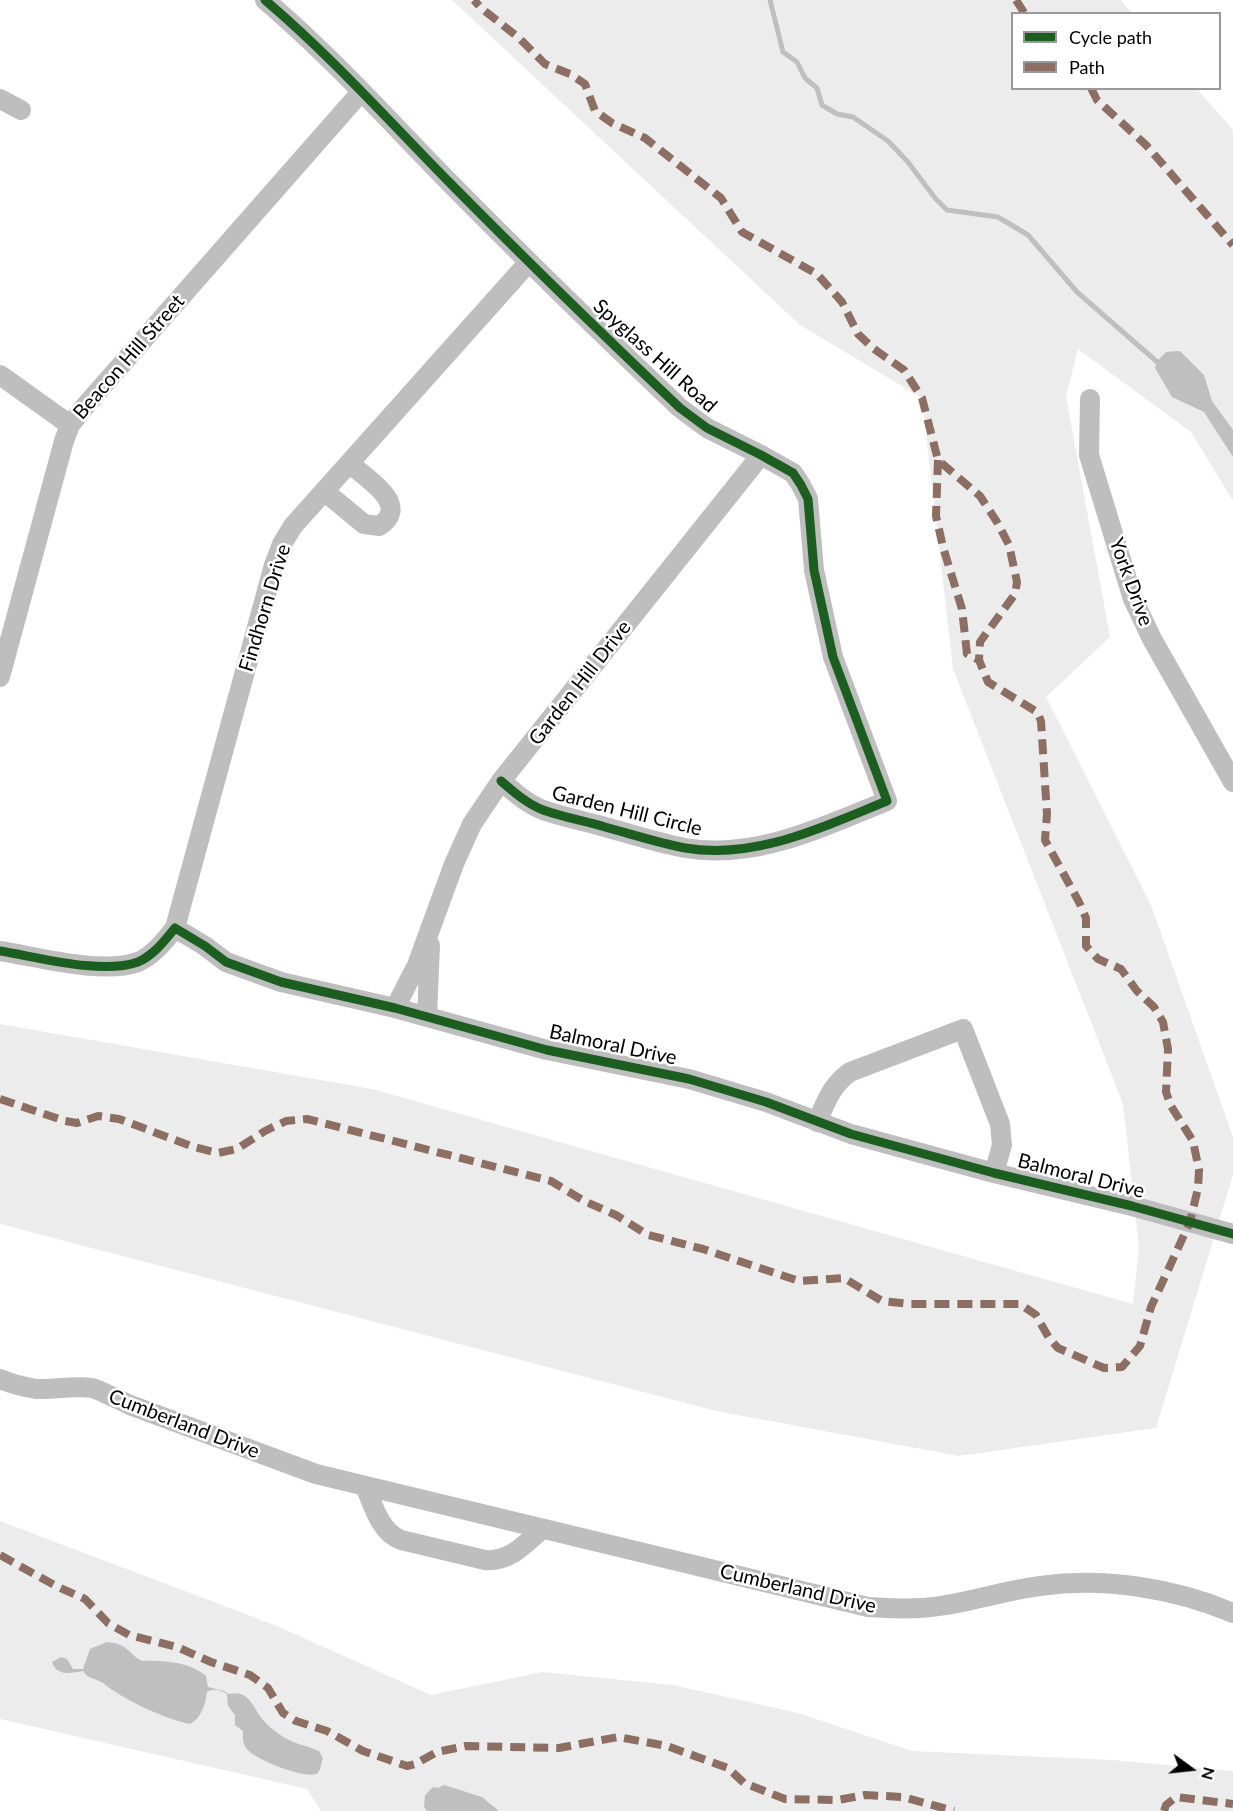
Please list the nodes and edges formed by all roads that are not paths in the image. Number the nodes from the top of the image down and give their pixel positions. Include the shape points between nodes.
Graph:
1 (265, 0) edge
2 (361, 92) junction
3 (0, 99) edge
4 (21, 110) dead end
5 (528, 262) junction
6 (0, 375) edge
7 (1090, 399) dead end
8 (70, 425) junction
9 (761, 454) junction
10 (349, 463) junction
11 (324, 490) junction
12 (0, 677) edge
13 (501, 782) junction
14 (1233, 782) edge
15 (887, 801) joint
16 (175, 928) junction
17 (430, 930) junction
18 (0, 951) edge
19 (395, 1008) junction
20 (427, 1017) junction
21 (817, 1122) junction
22 (994, 1173) junction
23 (1233, 1234) edge
24 (0, 1380) edge
25 (365, 1486) junction
26 (542, 1528) junction
27 (1230, 1605) edge

1 - 2 street, Spyglass Hill Road
2 - 5 street, Spyglass Hill Road
2 - 8 street, Beacon Hill Street
3 - 4 street
5 - 9 street, Spyglass Hill Road via 695,421
5 - 10 street, Findhorn Drive
6 - 8 street
7 - 14 street, York Drive via 1089,456 1133,599
8 - 12 street, Beacon Hill Street
9 - 13 street, Garden Hill Drive
9 - 15 street, Spyglass Hill Road via 793,473 807,499 814,570 833,657
10 - 11 street, Findhorn Drive
10 - 11 street via 387,496 392,505 386,522 379,526 364,524
11 - 16 street, Findhorn Drive via 292,526 274,565
13 - 15 street, Garden Hill Circle via 542,809 661,842 710,850 776,843
13 - 17 street, Garden Hill Drive via 472,824
16 - 18 street via 155,951 139,961 110,967
16 - 19 street, Balmoral Drive via 226,962 252,973
17 - 19 street, Garden Hill Drive
17 - 20 street, Garden Hill Drive
19 - 20 street, Balmoral Drive
20 - 21 street, Balmoral Drive via 547,1050 698,1082
21 - 22 street, Balmoral Drive
21 - 22 street via 831,1090 850,1072 963,1029 1000,1124 1002,1145
22 - 23 street, Balmoral Drive
24 - 25 street, Cumberland Drive via 38,1389 96,1389 316,1474
25 - 26 street, Cumberland Drive
25 - 26 street via 389,1533 432,1548 496,1561 520,1549
26 - 27 street, Cumberland Drive via 868,1607 896,1610 944,1606 1071,1582 1142,1588

